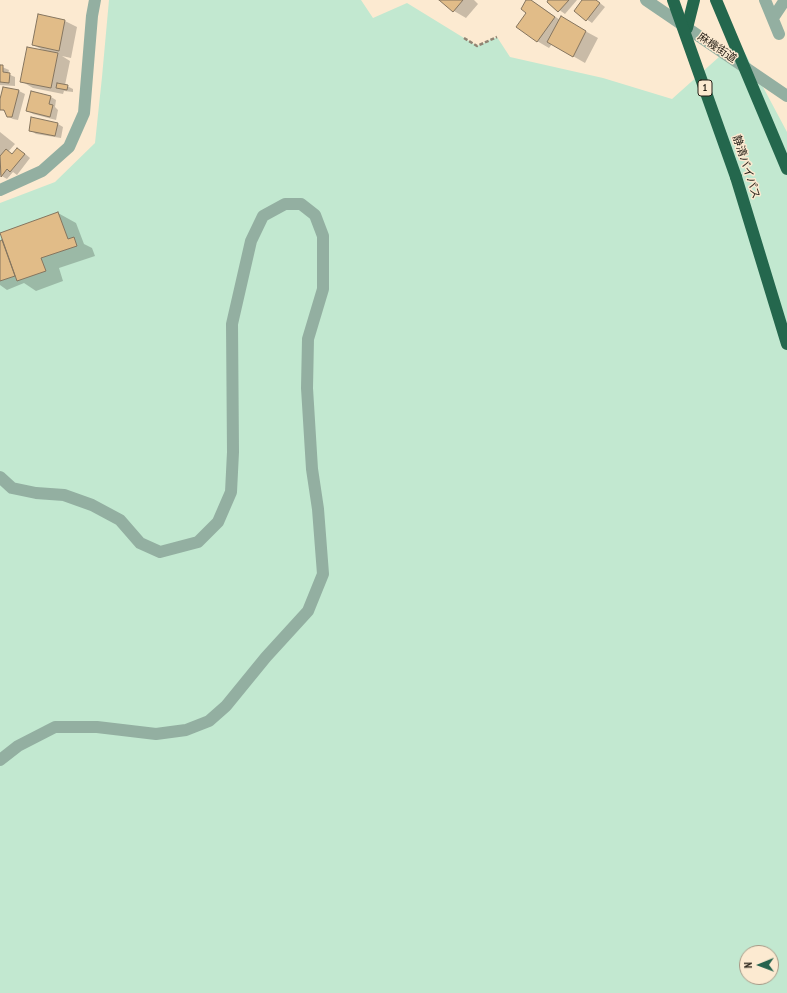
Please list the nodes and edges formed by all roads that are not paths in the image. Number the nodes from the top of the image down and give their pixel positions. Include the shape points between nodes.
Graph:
1 (95, 0) edge
2 (646, 0) edge
3 (673, 0) edge
4 (678, 0) edge
5 (694, 0) edge
6 (716, 0) edge
7 (765, 0) edge
8 (785, 0) edge
9 (672, 18) junction
10 (773, 18) junction
11 (687, 28) junction
12 (779, 34) dead end
13 (787, 96) edge
14 (787, 169) edge
15 (0, 190) edge
16 (787, 344) edge
17 (0, 478) edge
18 (0, 760) edge

1 - 15 street via 84,113 69,148 42,171
2 - 9 street, 麻機街道
3 - 16 highway, 静清バイパス / 1, bridge via 736,177
4 - 9 highway
5 - 11 highway
6 - 14 highway, bridge
7 - 10 street
8 - 10 street
9 - 11 street, 麻機街道
10 - 12 street
11 - 13 street, 麻機街道
17 - 18 street via 12,488 64,495 92,505 120,520 140,543 160,552 198,542 218,522 231,492 232,324 251,241 263,216 285,204 301,204 315,215 323,236 323,289 308,338 307,388 323,574 308,611 226,706 209,721 186,730 156,734 97,727 55,727 18,746

